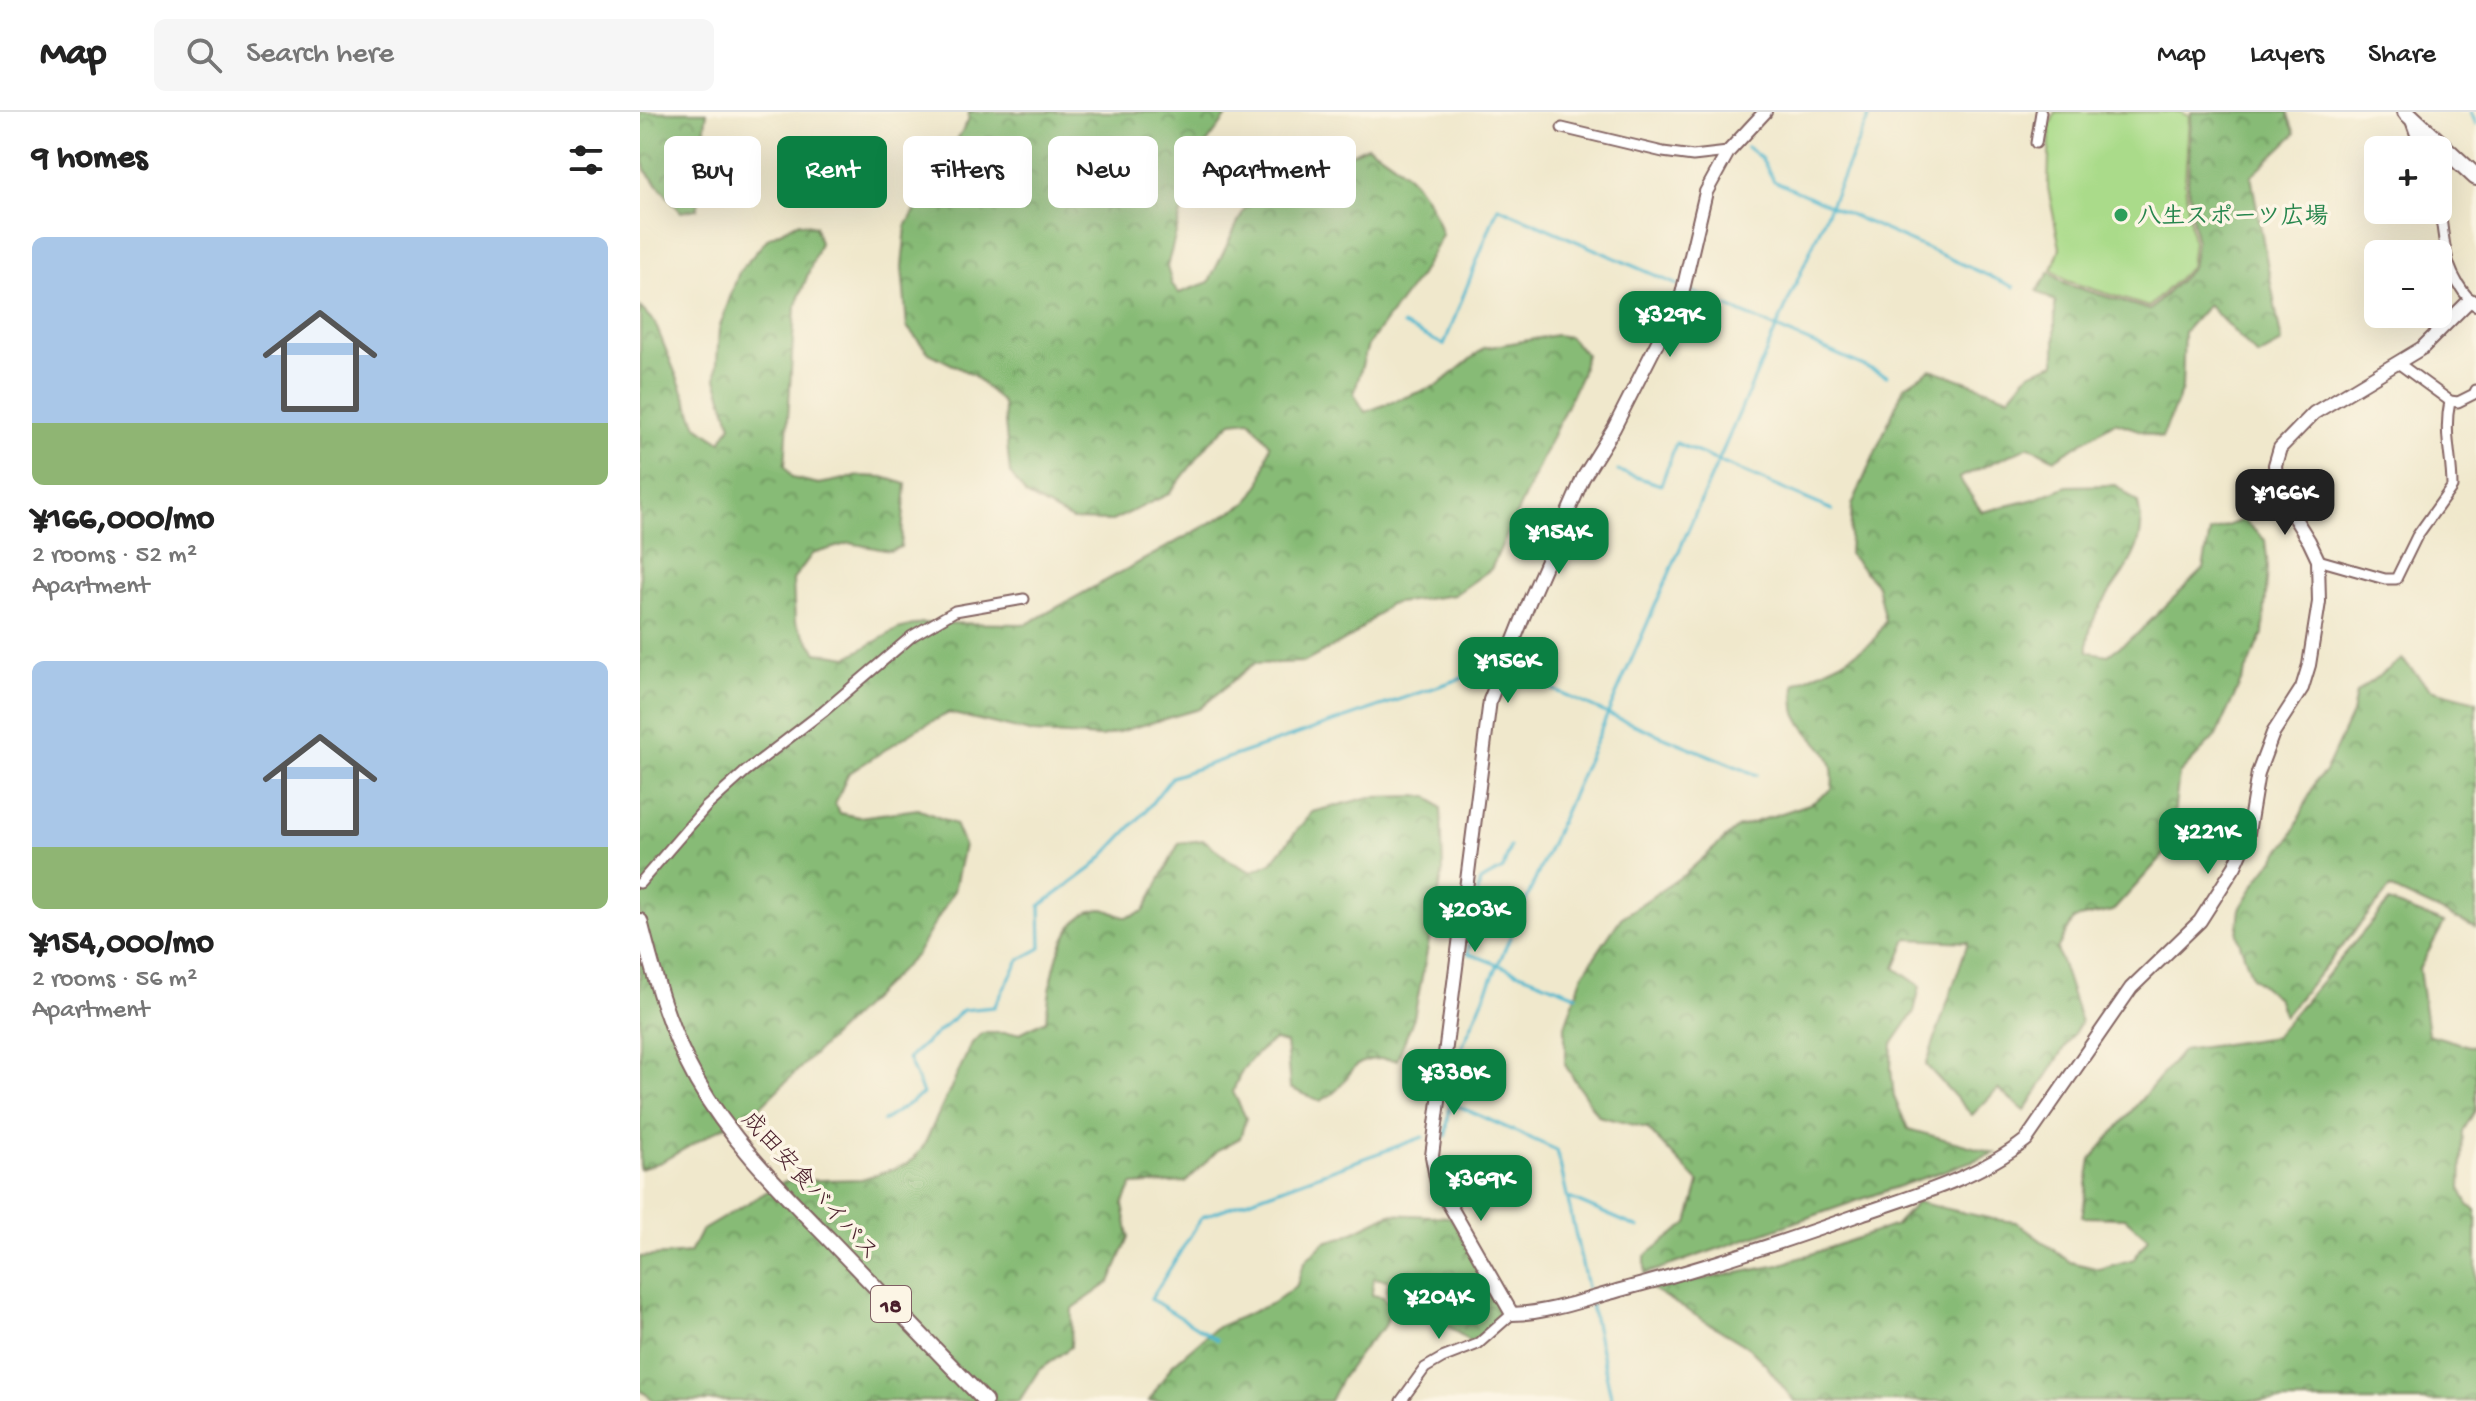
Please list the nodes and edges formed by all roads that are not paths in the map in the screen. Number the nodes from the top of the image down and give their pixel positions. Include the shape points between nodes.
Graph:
1 (1765, 112) edge
2 (2041, 112) edge
3 (2409, 113) edge
4 (1562, 128) dead end
5 (2416, 136) edge
6 (2036, 143) dead end
7 (1728, 152) junction
8 (2476, 177) edge
9 (2440, 224) edge
10 (2473, 302) edge
11 (2398, 363) junction
12 (2476, 390) edge
13 (2450, 401) junction
14 (2318, 560) junction
15 (1024, 599) dead end
16 (640, 883) edge
17 (640, 921) edge
18 (1512, 1314) junction
19 (985, 1401) edge
20 (1401, 1401) edge

1 - 7 street
2 - 6 street
3 - 5 street
3 - 8 highway
4 - 7 street via 1663,152
7 - 18 street via 1706,192 1682,294 1583,478 1490,700 1432,1156 1437,1183
9 - 10 street via 2450,270
10 - 11 street
11 - 13 street
11 - 14 street via 2314,413 2280,448 2277,490
12 - 13 street via 2458,402
13 - 14 street via 2446,441 2452,487 2422,526 2396,579
14 - 18 street via 2319,602 2309,665 2302,688 2265,750 2252,820 2235,866 2200,921 2131,988 2026,1140 1973,1172 1813,1231 1660,1280
15 - 16 street via 955,611 912,636 706,807
17 - 19 main road, 成田安食バイパス / 18 via 667,1017 697,1080 742,1146
18 - 20 street via 1478,1344 1425,1368

